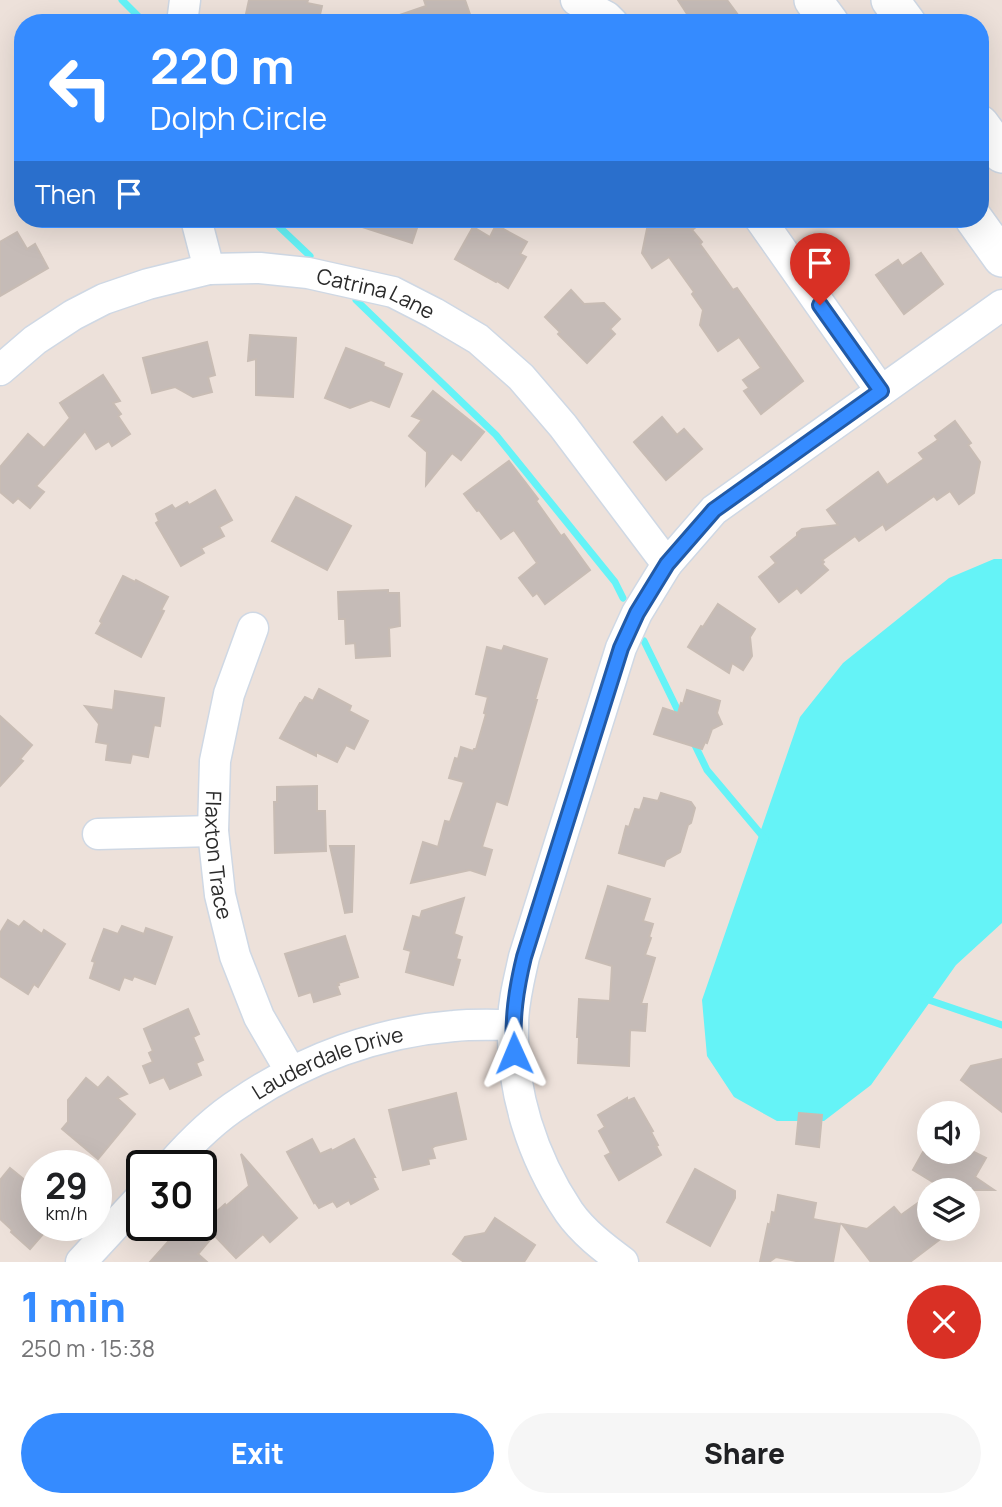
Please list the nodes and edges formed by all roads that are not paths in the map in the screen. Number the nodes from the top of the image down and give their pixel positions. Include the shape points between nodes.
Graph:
1 (576, 0) edge
2 (602, 14) edge
3 (989, 136) edge
4 (1002, 154) edge
5 (198, 228) edge
6 (766, 228) edge
7 (980, 228) edge
8 (1002, 258) edge
9 (209, 269) junction
10 (1002, 305) edge
11 (0, 370) edge
12 (881, 391) junction
13 (667, 564) junction
14 (253, 628) dead end
15 (213, 831) junction
16 (97, 834) dead end
17 (513, 1025) junction
18 (291, 1072) junction
19 (185, 1150) edge
20 (126, 1213) edge
21 (606, 1257) edge
22 (81, 1262) edge

1 - 2 street
3 - 4 street
5 - 9 street
6 - 12 street
7 - 8 street
9 - 11 street, Catrina Lane via 104,299 35,340
9 - 13 street, Catrina Lane via 308,273 393,292 478,339 521,377 563,426
10 - 12 street
12 - 13 street via 714,510
13 - 17 street via 621,648 524,957
14 - 15 street, Flaxton Trace via 229,694 215,761
15 - 16 street
15 - 18 street, Flaxton Trace via 219,895 235,956 259,1017
17 - 18 street, Lauderdale Drive via 456,1025 399,1033 344,1049
17 - 21 street via 516,1080 529,1133 570,1213
18 - 19 street, Lauderdale Drive via 239,1102
20 - 22 street

